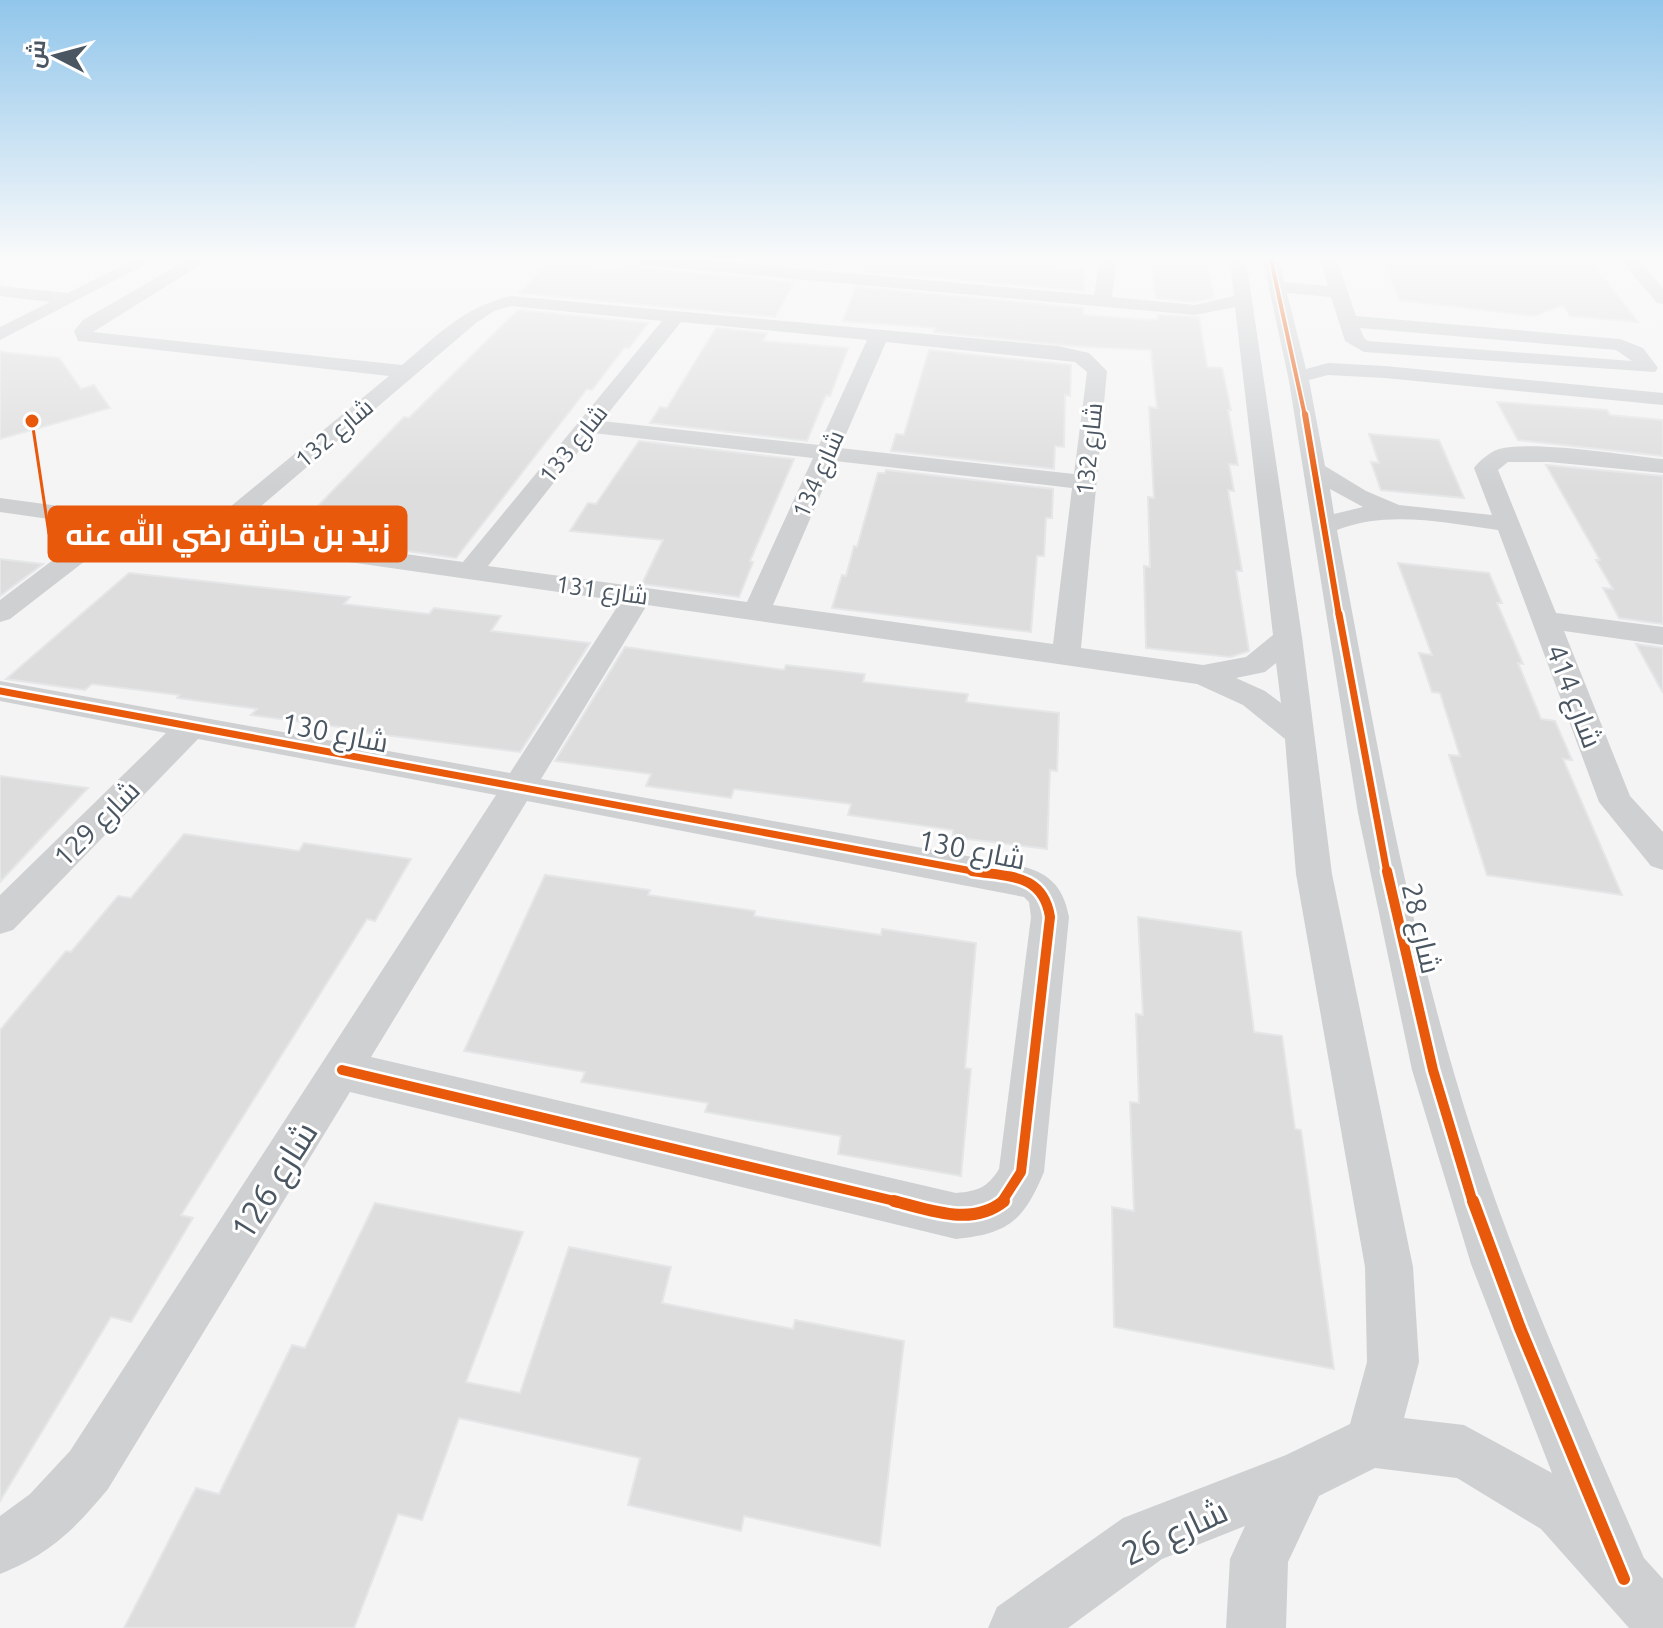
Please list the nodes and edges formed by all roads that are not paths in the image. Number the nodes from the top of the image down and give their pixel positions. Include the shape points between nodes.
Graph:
1 (85, 336) edge
2 (449, 336) edge
3 (660, 336) edge
4 (879, 336) edge
5 (889, 336) edge
6 (1267, 336) edge
7 (1294, 336) edge
8 (1353, 336) edge
9 (1518, 336) edge
10 (1308, 355) junction
11 (406, 372) junction
12 (1385, 372) junction
13 (1663, 399) edge
14 (588, 426) junction
15 (827, 453) junction
16 (1663, 466) edge
17 (1312, 468) junction
18 (1085, 482) junction
19 (0, 505) edge
20 (1392, 510) junction
21 (120, 522) junction
22 (1507, 524) junction
23 (1323, 527) junction
24 (212, 535) junction
25 (470, 571) junction
26 (639, 595) junction
27 (756, 612) junction
28 (0, 613) edge
29 (1545, 620) junction
30 (1663, 636) edge
31 (1288, 637) junction
32 (1066, 655) junction
33 (1203, 675) junction
34 (0, 691) edge
35 (191, 727) junction
36 (1300, 735) junction
37 (519, 788) junction
38 (1663, 856) edge
39 (0, 919) edge
40 (342, 1070) junction
41 (1372, 1441) junction
42 (1300, 1477) junction
43 (0, 1546) edge
44 (1624, 1579) junction
45 (1018, 1628) edge
46 (1256, 1628) edge
47 (1661, 1628) edge

1 - 11 street
2 - 11 street, شارع 132
3 - 14 street, شارع 133
4 - 15 street, شارع 134
5 - 18 street, شارع 132 via 1082,357 1097,371
6 - 31 street, شارع 28
7 - 10 street, شارع 28
8 - 9 street via 1364,346 1648,368 1636,352 1620,345
10 - 12 street
10 - 12 street via 1328,369
10 - 17 street, شارع 28
11 - 24 street, شارع 132
12 - 13 street
14 - 15 street
14 - 25 street, شارع 133
15 - 18 street
15 - 27 street, شارع 134
16 - 22 street, شارع 414 via 1503,455 1486,468
17 - 20 street
17 - 23 street, شارع 28
18 - 32 street, شارع 132
19 - 21 street, شارع 131
20 - 22 street
20 - 23 street via 1346,516
21 - 24 street, شارع 131
21 - 28 street
22 - 29 street, شارع 414
23 - 44 street, شارع 28 via 1385,864 1433,1072 1508,1305
24 - 25 street, شارع 131
25 - 26 street, شارع 131
26 - 27 street, شارع 131
26 - 37 street, شارع 126
27 - 32 street, شارع 131
29 - 30 street
29 - 38 street, شارع 414 via 1616,802
31 - 33 street, شارع 131 via 1255,665
31 - 36 street, شارع 28
32 - 33 street, شارع 131
33 - 36 street, شارع 131 via 1254,698
34 - 35 street, شارع 130
35 - 37 street, شارع 130
35 - 39 street, شارع 129
36 - 41 street, شارع 28 via 1314,874 1389,1267 1393,1362
37 - 40 street, شارع 126
37 - 40 street, شارع 130 via 1034,883 1044,891 1050,917 1021,1172 1011,1196 997,1209 956,1216
40 - 43 street, شارع 126 via 89,1470 49,1516
41 - 42 street, شارع 26
41 - 44 street via 1464,1452 1561,1509
42 - 45 street, شارع 26 via 1143,1538
42 - 46 street via 1259,1559
44 - 47 street

